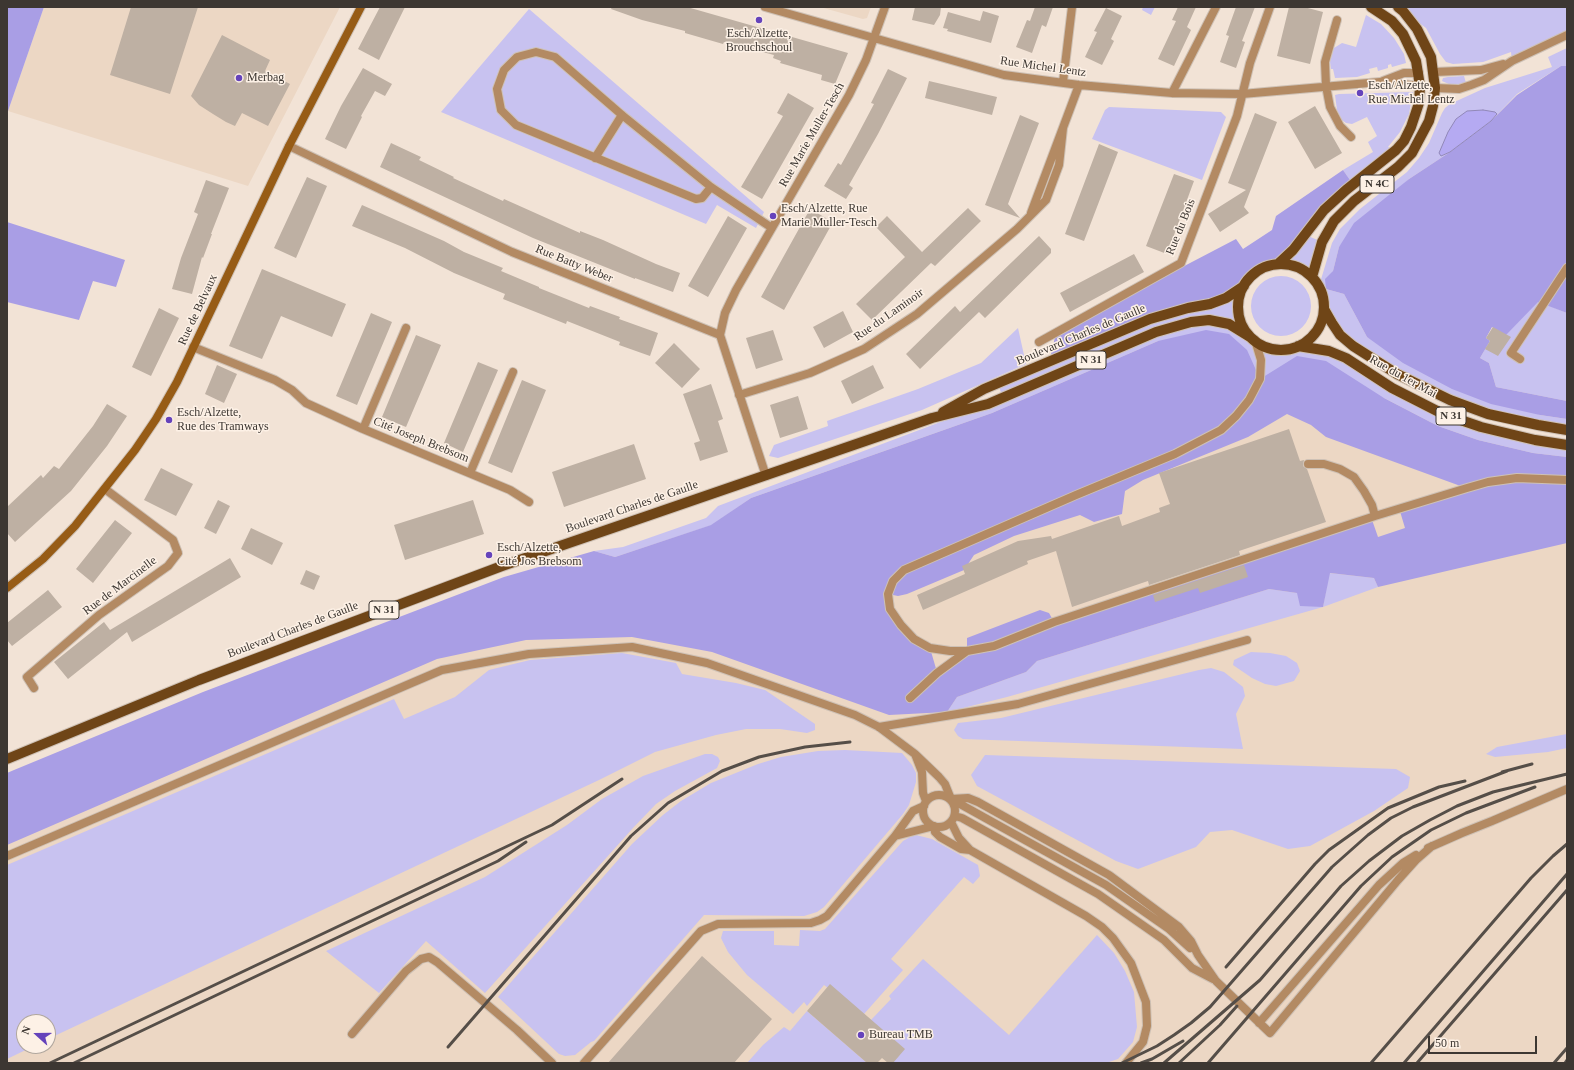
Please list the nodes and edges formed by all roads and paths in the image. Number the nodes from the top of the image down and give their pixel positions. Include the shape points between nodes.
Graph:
1 (361, 7) edge
2 (765, 7) edge
3 (885, 7) edge
4 (1072, 7) edge
5 (1216, 7) edge
6 (1270, 7) edge
7 (1371, 7) edge
8 (1398, 7) edge
9 (1337, 20) dead end
10 (1567, 35) edge
11 (875, 38) junction
12 (1512, 61) junction
13 (1419, 72) junction
14 (1434, 72) junction
15 (1063, 82) junction
16 (1380, 82) junction
17 (1079, 85) junction
18 (1326, 86) junction
19 (1420, 86) junction
20 (1435, 88) junction
21 (1172, 93) junction
22 (1242, 94) junction
23 (622, 115) junction
24 (1351, 137) dead end
25 (288, 146) junction
26 (595, 158) junction
27 (711, 187) junction
28 (772, 228) junction
29 (1278, 264) junction
30 (1567, 268) edge
31 (1312, 277) junction
32 (1244, 286) junction
33 (1324, 309) junction
34 (406, 328) dead end
35 (720, 335) junction
36 (1252, 338) junction
37 (1039, 342) dead end
38 (1298, 346) junction
39 (194, 347) junction
40 (1520, 359) dead end
41 (513, 372) dead end
42 (740, 395) junction
43 (932, 418) junction
44 (363, 429) junction
45 (1567, 430) edge
46 (1567, 445) edge
47 (1308, 464) dead end
48 (470, 474) junction
49 (766, 476) junction
50 (1567, 480) edge
51 (105, 489) junction
52 (528, 502) dead end
53 (1375, 516) junction
54 (7, 588) edge
55 (1247, 640) dead end
56 (967, 651) junction
57 (34, 688) dead end
58 (910, 698) dead end
59 (879, 727) junction
60 (915, 754) junction
61 (7, 759) edge
62 (1567, 789) edge
63 (951, 799) junction
64 (925, 804) junction
65 (953, 819) junction
66 (934, 826) junction
67 (895, 836) junction
68 (1432, 846) junction
69 (970, 850) junction
70 (7, 856) edge
71 (1216, 981) junction
72 (1260, 1023) junction
73 (352, 1034) dead end
74 (552, 1063) edge
75 (584, 1063) edge
76 (1126, 1063) edge

1 - 25 street, Rue de Belvaux
2 - 11 street, Rue Michel Lentz
3 - 11 street, Rue Marie Muller-Tesch
4 - 15 street
5 - 21 street
6 - 22 street, Rue du Bois
7 - 13 main road, N 4C via 1392,21 1403,34
8 - 14 main road, N 4C via 1417,29 1431,57
9 - 18 street via 1325,62
10 - 12 street
11 - 15 street, Rue Michel Lentz via 1004,75
11 - 28 street, Rue Marie Muller-Tesch via 849,95
12 - 14 street via 1481,70
12 - 20 street via 1484,80 1471,85 1448,90
13 - 14 main road
13 - 16 street via 1404,73
13 - 19 main road, N 4C
14 - 20 main road, N 4C
15 - 17 street, Rue Michel Lentz
16 - 18 street, Rue Michel Lentz
16 - 19 street
17 - 21 street, Rue Michel Lentz
17 - 42 street, Rue du Laminoir via 1030,216 1017,229 917,314 864,350 810,374
18 - 22 street, Rue Michel Lentz
18 - 24 street via 1330,107 1340,126
19 - 20 main road
19 - 29 main road, N 4C via 1419,103 1404,140 1388,158 1324,210 1293,250
20 - 31 main road, N 4C via 1428,121 1412,152 1334,221 1322,242
21 - 22 street, Rue Michel Lentz
22 - 37 street, Rue du Bois via 1237,116 1181,263
23 - 26 street
23 - 26 street via 555,57 536,52 517,56 504,70 497,89 501,110 516,125
23 - 27 street
25 - 35 street, Rue Batty Weber via 512,252
25 - 39 street, Rue de Belvaux
26 - 27 street via 696,199 702,198
27 - 28 street
28 - 35 street, Rue Marie Muller-Tesch via 725,313
29 - 31 main road via 1302,269
29 - 32 main road via 1264,267
30 - 40 street via 1511,353
31 - 33 main road via 1319,286
32 - 36 main road via 1239,298 1239,312 1243,325
32 - 43 main road, Boulevard Charles de Gaulle / N 31 via 1210,304 1150,319 984,389
33 - 38 main road via 1322,321 1316,331
33 - 45 main road, Rue du 1er Mai / N 31 via 1340,335 1397,374 1450,400 1488,414
34 - 44 street, Cité Joseph Brebsom
35 - 42 street
36 - 38 main road via 1266,347 1280,350
36 - 43 main road, Boulevard Charles de Gaulle / N 31 via 1229,324 1209,320 1191,322 1156,332 988,404
36 - 56 street via 1261,360 1260,379 1249,400 1221,430 1175,454 904,570 893,581 888,594 890,609 914,639 930,648
38 - 46 main road, Rue du 1er Mai / N 31 via 1329,351 1346,358 1392,388 1444,414 1481,427
39 - 44 street, Cité Joseph Brebsom via 275,380 292,390 306,403
39 - 51 street, Rue de Belvaux via 156,419
41 - 48 street, Cité Joseph Brebsom
42 - 49 street
43 - 49 main road, Boulevard Charles de Gaulle / N 31
44 - 48 street, Cité Joseph Brebsom
47 - 53 street via 1324,464 1354,477 1364,490
48 - 52 street, Cité Joseph Brebsom via 510,490
49 - 61 main road, Boulevard Charles de Gaulle / N 31 via 502,566 198,680
50 - 53 street via 1517,478 1488,482
51 - 54 street, Rue de Belvaux via 44,560
51 - 57 street, Rue de Marcinelle via 173,540 178,553 168,566 99,616 27,676
53 - 56 street via 1054,622 994,646
55 - 59 street via 1018,704
56 - 58 street via 937,673
59 - 60 street
59 - 70 street via 855,715 707,663 647,650 632,647 529,654 442,670
60 - 63 street via 945,784
60 - 64 street via 922,772
62 - 68 street
63 - 64 street via 941,794 930,797
63 - 65 street via 956,809
63 - 71 street via 1106,885 1169,929 1198,955
64 - 66 street via 924,817
64 - 67 street via 913,810
65 - 66 street via 946,826
65 - 69 street via 959,838
65 - 71 street via 962,818 1098,894 1164,940 1192,968
66 - 67 street
66 - 69 street via 935,832 944,840
67 - 75 street via 827,916 820,920 811,923 718,924 701,931
68 - 72 street via 1403,864 1379,885
68 - 72 street via 1398,880 1270,1033
69 - 76 street via 1086,916 1113,938 1131,963 1146,1002 1147,1026 1143,1042
71 - 72 street
73 - 74 street via 406,971 421,959 429,958 517,1030

